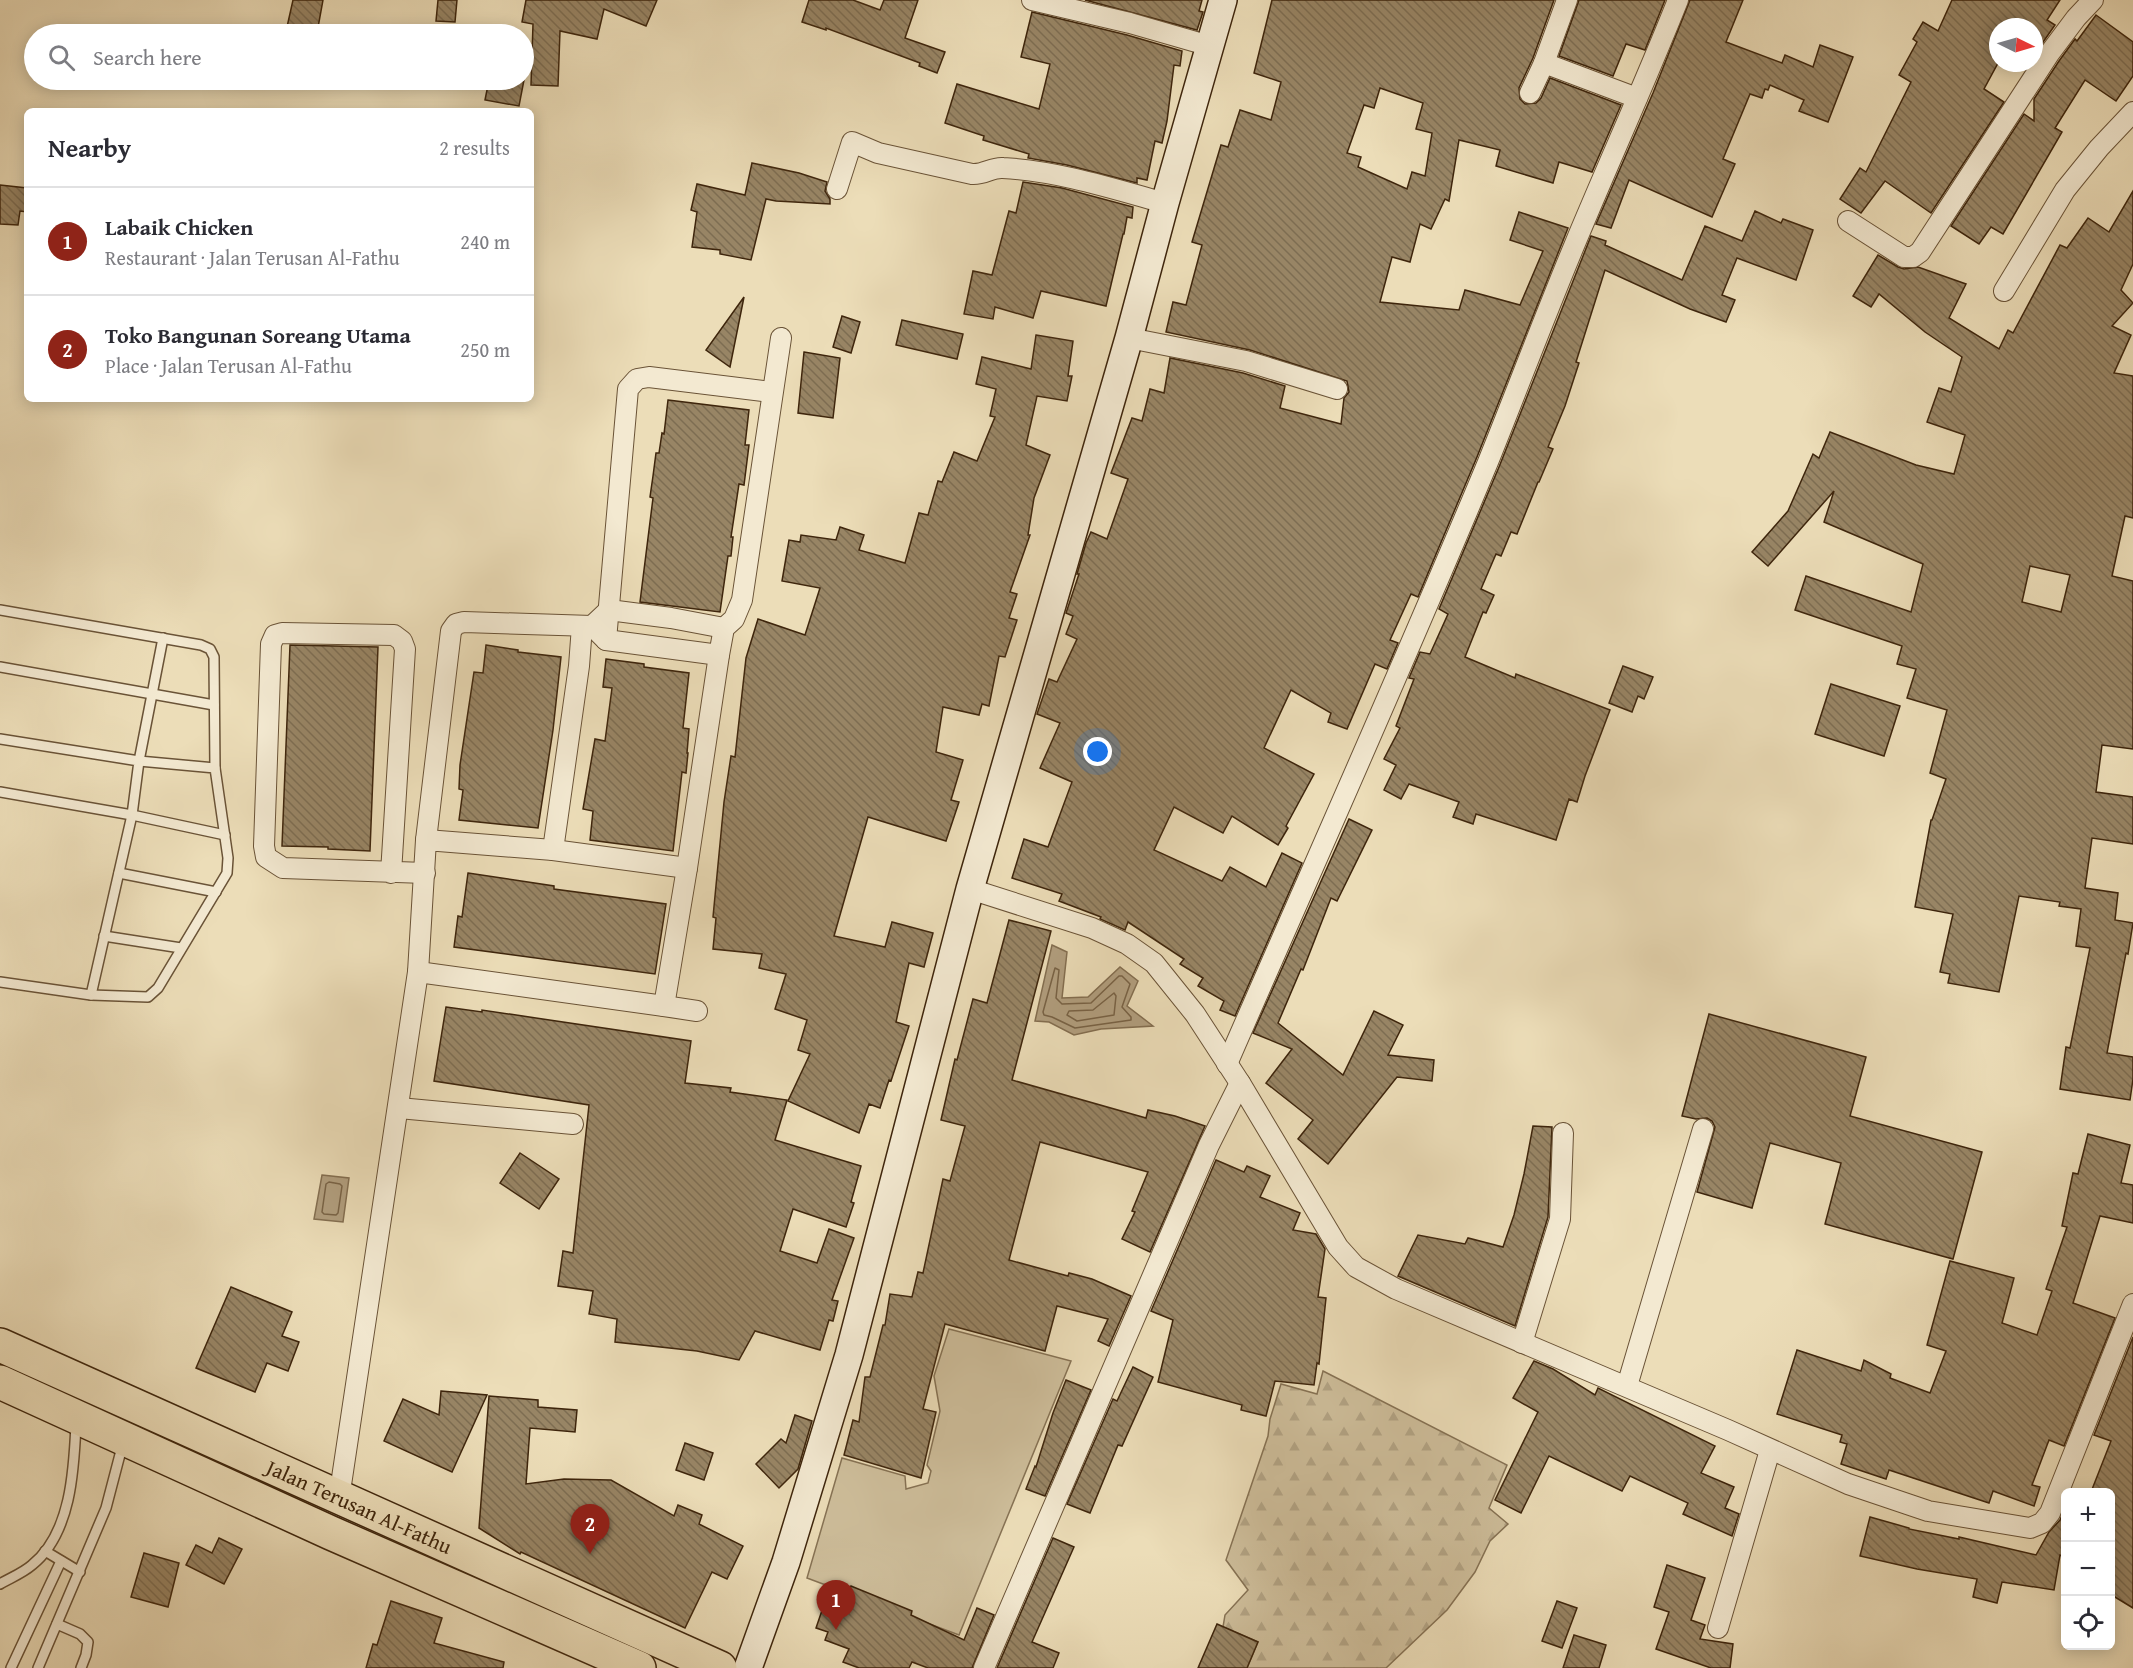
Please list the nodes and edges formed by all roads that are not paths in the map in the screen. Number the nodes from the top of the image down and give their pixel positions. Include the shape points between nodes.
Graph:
1 (1032, 0) edge
2 (1224, 0) edge
3 (1567, 0) edge
4 (1678, 0) edge
5 (2092, 0) edge
6 (1210, 46) junction
7 (1544, 63) junction
8 (1530, 93) dead end
9 (1636, 98) junction
10 (2133, 112) edge
11 (837, 189) dead end
12 (1165, 203) junction
13 (1848, 221) dead end
14 (2004, 291) dead end
15 (781, 338) dead end
16 (1130, 338) junction
17 (1337, 389) dead end
18 (771, 392) junction
19 (0, 610) edge
20 (609, 610) junction
21 (587, 626) junction
22 (724, 628) junction
23 (163, 638) junction
24 (606, 640) junction
25 (719, 655) junction
26 (0, 667) edge
27 (153, 694) junction
28 (214, 705) junction
29 (0, 739) edge
30 (139, 761) junction
31 (215, 768) junction
32 (0, 792) edge
33 (132, 815) junction
34 (225, 836) junction
35 (426, 840) junction
36 (553, 850) junction
37 (687, 868) junction
38 (119, 873) junction
39 (391, 873) junction
40 (425, 873) junction
41 (970, 889) junction
42 (216, 892) junction
43 (104, 936) junction
44 (182, 948) junction
45 (418, 972) junction
46 (0, 982) edge
47 (91, 995) junction
48 (664, 1006) junction
49 (697, 1011) dead end
50 (1227, 1064) junction
51 (1239, 1083) junction
52 (399, 1108) junction
53 (573, 1124) dead end
54 (1703, 1129) dead end
55 (1563, 1133) dead end
56 (2133, 1304) edge
57 (1522, 1343) junction
58 (0, 1345) edge
59 (0, 1382) edge
60 (1627, 1386) junction
61 (77, 1417) junction
62 (124, 1438) junction
63 (1770, 1450) junction
64 (339, 1498) junction
65 (45, 1551) junction
66 (61, 1561) junction
67 (80, 1572) junction
68 (0, 1584) edge
69 (57, 1624) junction
70 (1718, 1628) dead end
71 (11, 1668) edge
72 (38, 1668) edge
73 (81, 1668) edge
74 (639, 1668) edge
75 (720, 1668) edge
76 (748, 1668) edge
77 (984, 1668) edge

1 - 6 street
2 - 6 street
3 - 7 street
4 - 9 street
5 - 13 street via 2049,54 1920,252 1904,257
6 - 12 street
7 - 8 street
7 - 9 street
9 - 50 street via 1386,702
10 - 14 street via 2065,190
11 - 12 street via 852,142 878,153 972,174 1000,167 1065,176
12 - 16 street
15 - 18 street
16 - 17 street via 1246,361
16 - 41 street
18 - 20 street via 649,377 637,379 628,388
18 - 22 street via 742,600 734,619
19 - 23 lane
20 - 21 street
20 - 22 street
20 - 24 street
21 - 24 street
21 - 35 street via 456,624 451,631
21 - 36 street
22 - 25 street
23 - 27 lane
23 - 28 lane via 210,649 214,657
24 - 25 street
25 - 37 street
26 - 27 lane
27 - 28 lane
27 - 30 lane
28 - 31 lane
29 - 30 lane
30 - 31 lane
30 - 33 lane
31 - 34 lane
32 - 33 lane
33 - 34 lane
33 - 38 lane
34 - 42 lane via 227,873
35 - 36 street
35 - 40 street
36 - 37 street
37 - 48 street
38 - 42 lane
38 - 43 lane
39 - 39 street via 283,868 266,857 271,644 275,635 394,635 402,641 405,649
39 - 40 street
40 - 45 street
41 - 50 street via 1092,928 1127,944 1154,963 1195,1014
41 - 76 street via 849,1355 786,1562
42 - 44 lane
43 - 44 lane
43 - 47 lane
44 - 47 lane via 158,988 148,997
45 - 48 street
45 - 52 street
46 - 47 lane
48 - 49 street
50 - 51 street
51 - 57 street via 1338,1247 1356,1268
51 - 77 street
52 - 53 street
52 - 64 street
54 - 60 street
55 - 57 street via 1560,1219
56 - 63 street via 2050,1513 2042,1523 2030,1528 1928,1511 1848,1484
57 - 60 street
58 - 64 highway, Jalan Terusan Al-Fathu
59 - 61 highway, Jalan Terusan Al-Fathu
60 - 63 street
61 - 62 highway, Jalan Terusan Al-Fathu
61 - 65 lane via 64,1516
62 - 67 lane via 106,1508
62 - 74 highway, Jalan Terusan Al-Fathu
63 - 70 street
64 - 75 highway, Jalan Terusan Al-Fathu
65 - 66 lane
65 - 68 lane via 32,1566
66 - 67 lane
66 - 71 lane
67 - 69 lane
69 - 72 lane
69 - 73 lane via 88,1642

